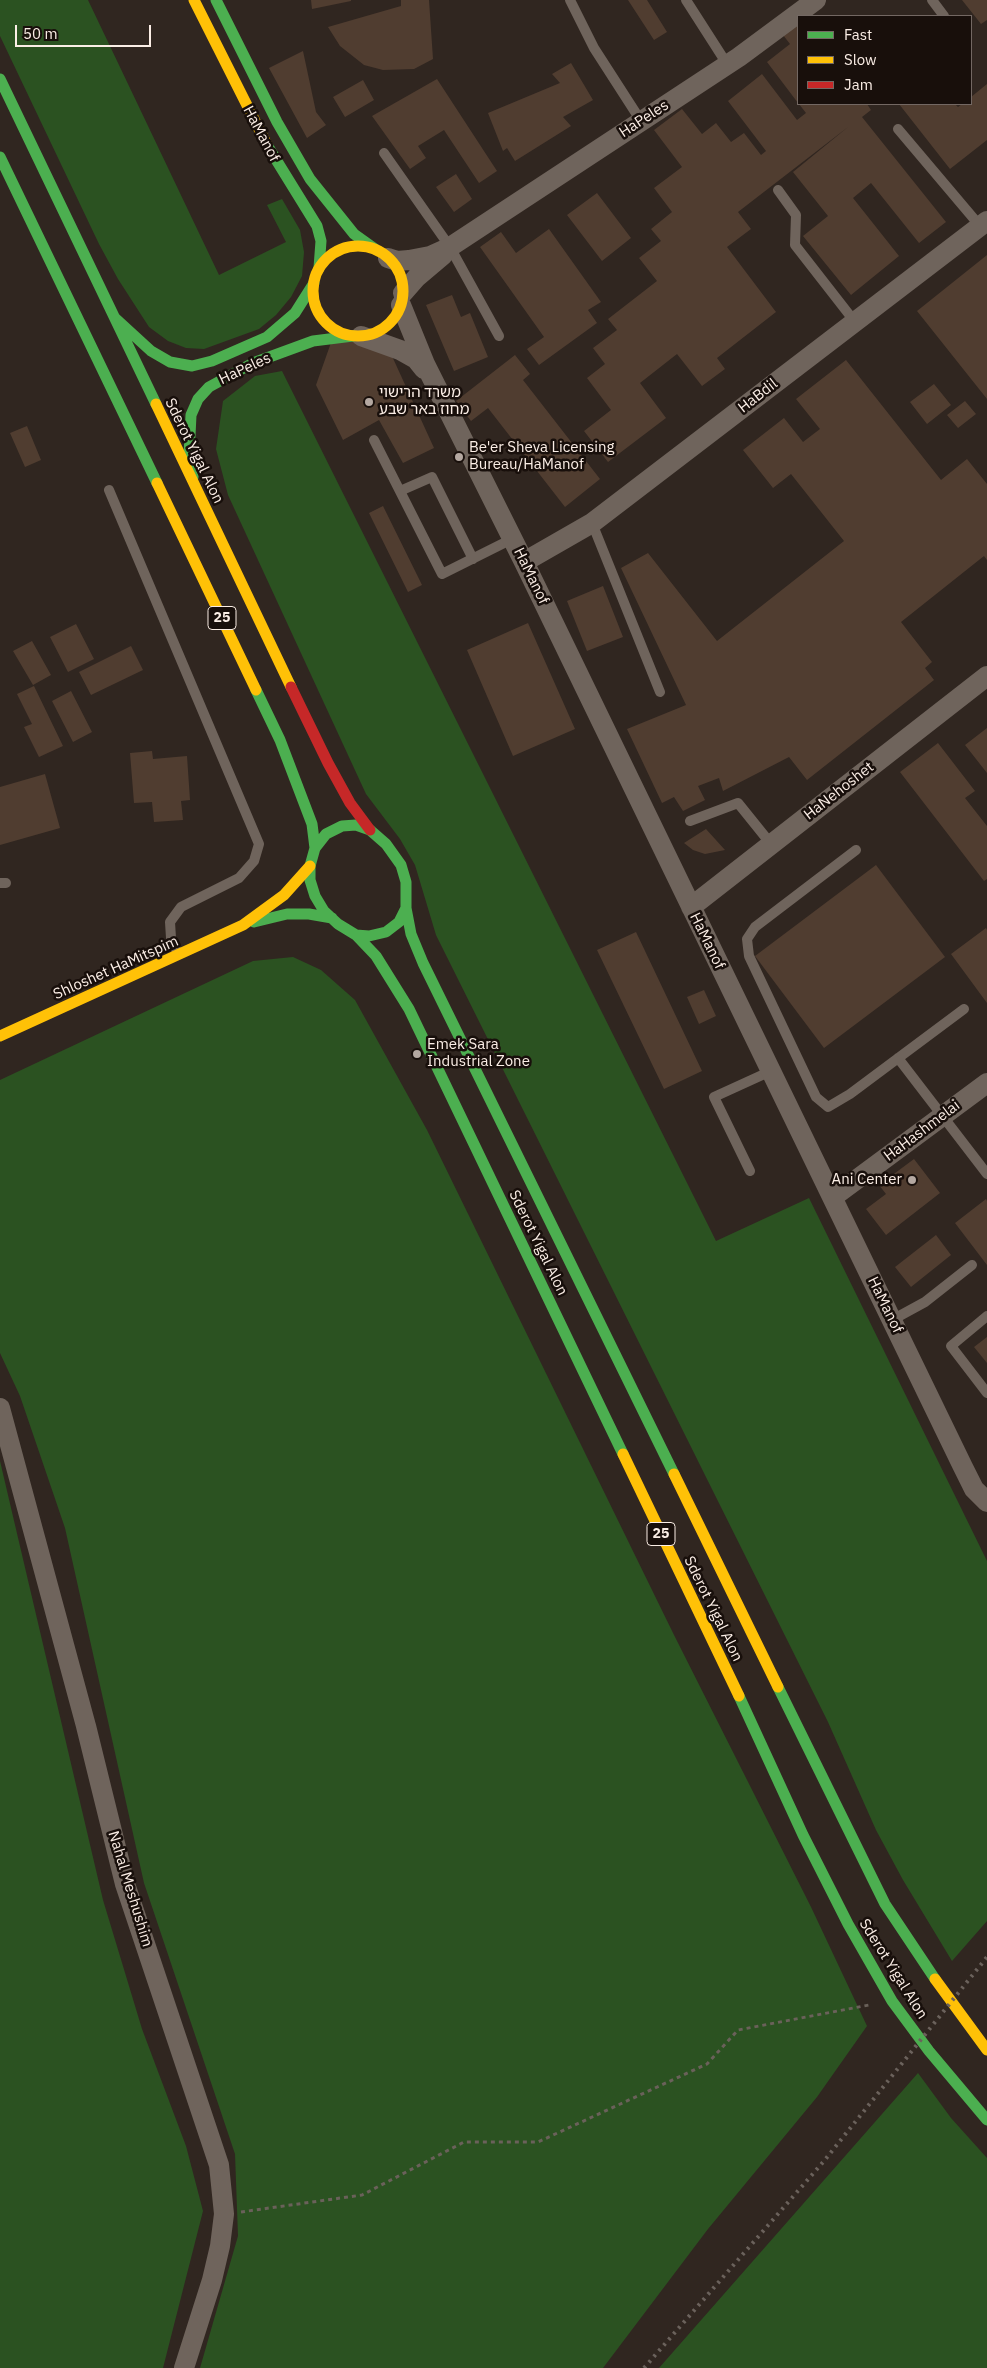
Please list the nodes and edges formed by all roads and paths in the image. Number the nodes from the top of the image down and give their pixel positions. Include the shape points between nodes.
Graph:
1 (194, 0) edge
2 (216, 0) edge
3 (570, 0) edge
4 (686, 0) edge
5 (816, 0) edge
6 (932, 0) edge
7 (943, 15) edge
8 (727, 64) junction
9 (0, 80) edge
10 (641, 121) junction
11 (898, 129) dead end
12 (384, 153) dead end
13 (0, 157) edge
14 (778, 190) dead end
15 (984, 224) edge
16 (450, 248) junction
17 (381, 254) junction
18 (319, 268) junction
19 (314, 283) junction
20 (402, 299) junction
21 (113, 316) junction
22 (855, 322) junction
23 (357, 336) junction
24 (499, 336) dead end
25 (432, 377) junction
26 (374, 440) dead end
27 (195, 486) junction
28 (108, 490) dead end
29 (400, 491) junction
30 (592, 523) junction
31 (512, 539) junction
32 (473, 559) junction
33 (524, 562) junction
34 (987, 676) edge
35 (660, 692) dead end
36 (690, 822) dead end
37 (370, 830) junction
38 (771, 844) junction
39 (316, 848) junction
40 (856, 850) dead end
41 (310, 866) junction
42 (691, 907) junction
43 (406, 908) junction
44 (332, 918) junction
45 (243, 925) junction
46 (356, 935) junction
47 (179, 955) junction
48 (964, 1009) dead end
49 (0, 1036) edge
50 (898, 1058) junction
51 (771, 1071) junction
52 (987, 1082) edge
53 (941, 1116) junction
54 (750, 1171) dead end
55 (987, 1174) edge
56 (833, 1196) junction
57 (972, 1265) dead end
58 (987, 1316) edge
59 (892, 1320) junction
60 (987, 1394) edge
61 (0, 1408) edge
62 (987, 1502) edge
63 (892, 2001) junction
64 (987, 2050) edge
65 (987, 2120) edge
66 (224, 2214) junction
67 (184, 2368) edge

1 - 18 main road, HaManof via 276,163 317,226 321,241
2 - 17 main road, HaManof via 277,122 310,179 354,234
3 - 10 lane via 594,48
4 - 8 lane
5 - 8 street, HaPeles
6 - 7 lane
8 - 10 street, HaPeles
9 - 21 main road, Sderot Yigal Alon / 25
10 - 16 street, HaPeles
11 - 15 lane
12 - 16 lane
13 - 39 main road, Sderot Yigal Alon / 25 via 280,740 312,824
14 - 22 lane via 796,215 795,245
15 - 22 street, HaBdil
16 - 17 street, HaPeles via 430,256 397,262
16 - 20 street, HaPeles via 417,276
16 - 24 lane
17 - 18 main road via 362,246 338,251
17 - 20 main road via 401,280
18 - 19 main road
19 - 21 main road, HaPeles via 295,313 267,337 212,361 192,366 170,362 150,351
19 - 23 main road via 318,312 333,327
20 - 23 main road via 390,323 372,334
20 - 25 street, HaManof
21 - 27 main road, Sderot Yigal Alon / 25
22 - 30 street, HaBdil
23 - 25 street, HaManof via 400,350 416,359
23 - 27 main road, HaPeles via 333,337 305,344 253,363 209,387 198,399 188,430
25 - 31 street, HaManof
26 - 29 lane
27 - 37 main road, Sderot Yigal Alon / 25 via 328,763 350,803
28 - 47 lane via 259,844 254,861 239,878 181,907 170,922 171,938
29 - 32 lane via 432,477
29 - 32 lane via 442,574
30 - 33 street, HaBdil
30 - 35 lane
31 - 32 lane
31 - 33 street, HaManof
33 - 42 street, HaManof
34 - 38 street, HaNehoshet
36 - 38 lane via 738,803
37 - 39 main road, Sderot Yigal Alon / 25 via 356,825 342,826 326,834
37 - 43 main road, Sderot Yigal Alon / 25 via 386,844 400,865 406,882
38 - 42 street, HaNehoshet
39 - 41 main road, Sderot Yigal Alon / 25
40 - 50 lane via 755,927 747,939 749,956 816,1097 828,1107
41 - 44 main road, Sderot Yigal Alon / 25 via 315,896
41 - 45 main road, Shloshet HaMitspim via 284,895
42 - 51 street, HaManof
43 - 46 main road via 400,922 386,932
43 - 64 main road, Sderot Yigal Alon / 25 via 411,934 423,963 885,1904
44 - 45 main road, Shloshet HaMitspim via 287,914
44 - 46 main road, Sderot Yigal Alon / 25
45 - 47 main road, Shloshet HaMitspim
46 - 63 main road, Sderot Yigal Alon / 25 via 376,956 409,1009 803,1835
47 - 49 main road, Shloshet HaMitspim
48 - 50 lane
50 - 53 lane
51 - 54 lane via 714,1097
51 - 56 street, HaManof
52 - 53 street, HaHashmelai
53 - 55 lane
53 - 56 street, HaHashmelai
56 - 59 street, HaManof
57 - 59 lane via 925,1302
58 - 60 lane via 951,1346
59 - 62 street, HaManof via 974,1489
61 - 66 street, Nahal Meshushim via 125,1884 219,2165
63 - 65 main road, Sderot Yigal Alon / 25
63 - 66 path via 738,2030 707,2064 538,2142 464,2142 362,2195
66 - 67 street, Nahal Meshushim via 212,2280

